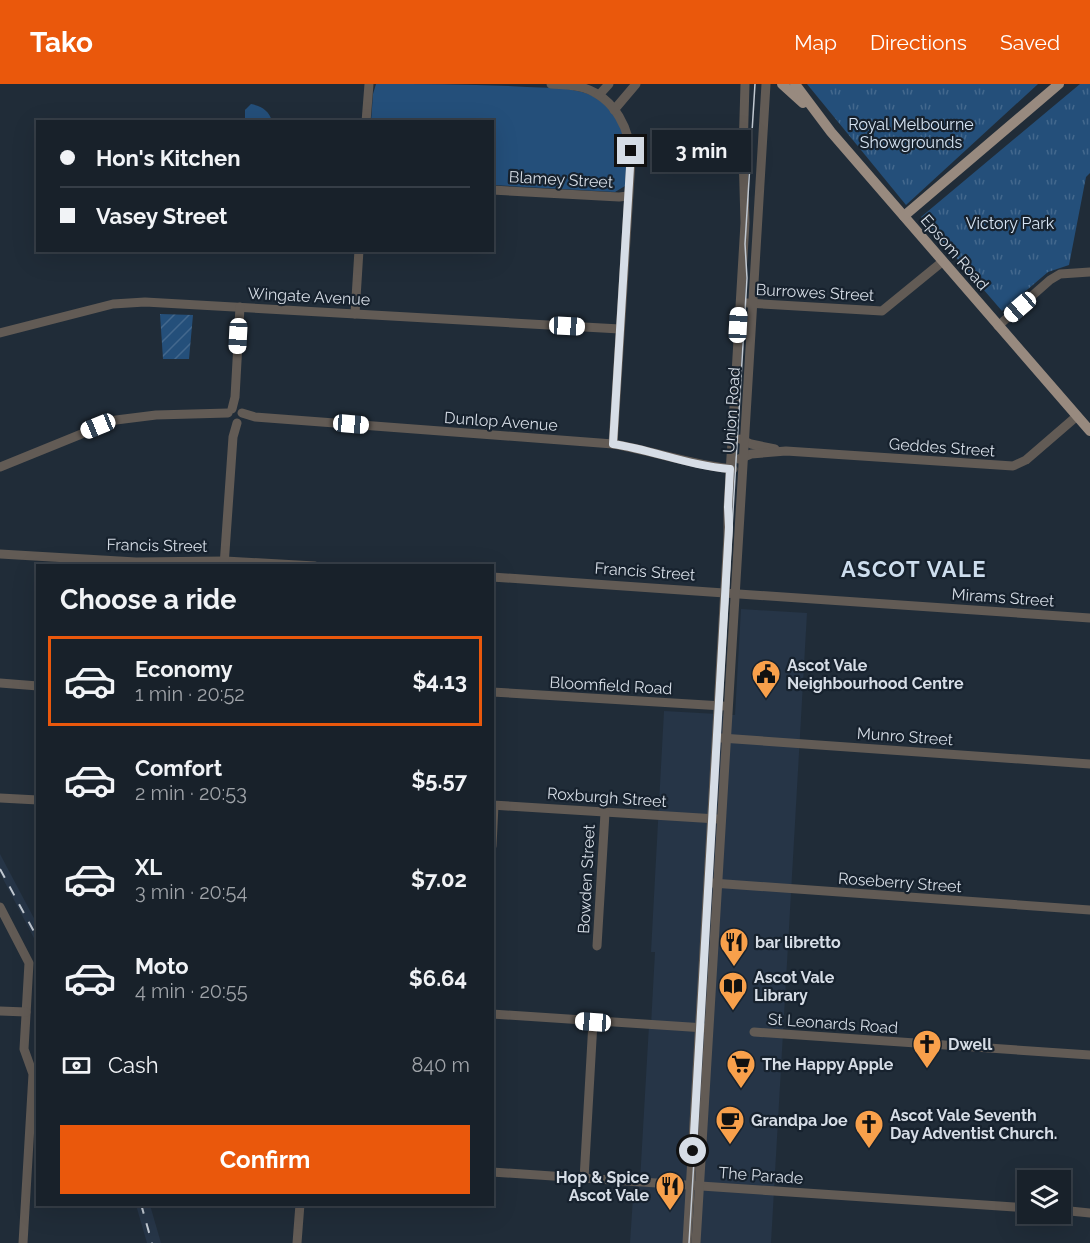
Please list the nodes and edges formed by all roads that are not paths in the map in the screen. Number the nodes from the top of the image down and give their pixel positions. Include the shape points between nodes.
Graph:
1 (369, 84) edge
2 (551, 84) edge
3 (609, 84) edge
4 (636, 84) edge
5 (746, 84) edge
6 (766, 84) edge
7 (782, 84) edge
8 (795, 84) edge
9 (1059, 84) edge
10 (599, 95) junction
11 (614, 110) junction
12 (366, 120) edge
13 (821, 120) junction
14 (494, 190) edge
15 (628, 196) junction
16 (904, 216) junction
17 (745, 223) junction
18 (757, 224) junction
19 (359, 252) edge
20 (942, 262) junction
21 (1090, 272) edge
22 (740, 303) junction
23 (753, 303) junction
24 (240, 307) junction
25 (355, 314) junction
26 (998, 326) junction
27 (620, 329) junction
28 (0, 333) edge
29 (234, 416) junction
30 (1077, 416) junction
31 (1090, 431) edge
32 (732, 438) junction
33 (744, 439) junction
34 (613, 444) junction
35 (786, 452) junction
36 (730, 458) junction
37 (742, 459) junction
38 (0, 467) edge
39 (730, 469) junction
40 (742, 470) junction
41 (0, 554) edge
42 (224, 563) edge
43 (254, 564) edge
44 (494, 577) edge
45 (730, 593) junction
46 (1090, 618) edge
47 (0, 683) edge
48 (36, 686) edge
49 (494, 692) edge
50 (723, 706) junction
51 (721, 738) junction
52 (1090, 764) edge
53 (0, 798) edge
54 (36, 800) edge
55 (494, 805) edge
56 (605, 813) junction
57 (717, 819) junction
58 (713, 883) junction
59 (0, 907) edge
60 (1090, 910) edge
61 (597, 946) dead end
62 (0, 1011) edge
63 (26, 1012) junction
64 (494, 1014) edge
65 (593, 1022) junction
66 (705, 1028) junction
67 (754, 1032) dead end
68 (1090, 1055) edge
69 (494, 1172) edge
70 (584, 1179) junction
71 (695, 1186) junction
72 (300, 1206) edge
73 (1017, 1207) edge
74 (1071, 1211) edge
75 (1089, 1212) edge
76 (23, 1243) edge
77 (297, 1243) edge
78 (687, 1243) edge
79 (696, 1243) edge

1 - 12 street
2 - 10 street via 581,87
3 - 10 street
4 - 11 street
5 - 17 street, Union Road
6 - 18 street, Union Road
7 - 13 main road, Epsom Road
8 - 13 main road, Epsom Road
9 - 16 main road
10 - 11 street
11 - 15 street via 625,127 631,151
13 - 16 main road, Epsom Road
14 - 15 street, Blamey Street
15 - 27 street
16 - 20 main road, Epsom Road
17 - 18 street
17 - 22 street, Union Road
18 - 23 street, Union Road
19 - 25 street
20 - 23 street, Burrowes Street via 882,311
20 - 26 main road, Epsom Road
21 - 26 street via 1060,274
22 - 23 street, Burrowes Street
22 - 32 street, Union Road
23 - 33 street, Union Road
24 - 25 street, Wingate Avenue
24 - 28 street, Wingate Avenue via 130,302
24 - 29 street
25 - 27 street, Wingate Avenue
26 - 30 main road, Epsom Road
27 - 34 street
29 - 34 street, Dunlop Avenue
29 - 38 street, Dunlop Avenue via 156,415 116,420
29 - 42 street
30 - 31 main road, Epsom Road
30 - 35 street, Geddes Street via 1026,460 1012,466
32 - 33 street, Geddes Street
32 - 36 street, Union Road
33 - 35 street, Geddes Street
33 - 37 street, Union Road
34 - 39 street, Dunlop Avenue via 700,466
35 - 37 street, Geddes Street via 750,454
36 - 37 street, Geddes Street
36 - 39 street, Union Road
37 - 40 street, Union Road
39 - 40 street, Dunlop Avenue
39 - 45 street, Union Road
40 - 45 street, Union Road
41 - 42 street, Francis Street
42 - 43 street, Francis Street
44 - 45 street, Francis Street
45 - 46 street, Mirams Street
45 - 50 street, Union Road
47 - 48 street
49 - 50 street, Bloomfield Road
50 - 51 street, Union Road
51 - 52 street, Munro Street
51 - 57 street, Union Road
53 - 54 street
55 - 56 street, Roxburgh Street
56 - 57 street, Roxburgh Street
56 - 61 street, Bowden Street
57 - 58 street, Union Road
58 - 60 street, Roseberry Street
58 - 66 street, Union Road
59 - 63 street via 27,956
62 - 63 street
63 - 76 street via 24,1049 33,1074
64 - 65 street
65 - 66 street
65 - 70 street
66 - 71 street, Union Road
67 - 68 street, St Leonards Road
69 - 70 street, The Parade
70 - 71 street, The Parade
71 - 73 street, The Parade
71 - 78 street, Union Road
71 - 79 street, Union Road
72 - 77 street
74 - 75 street

